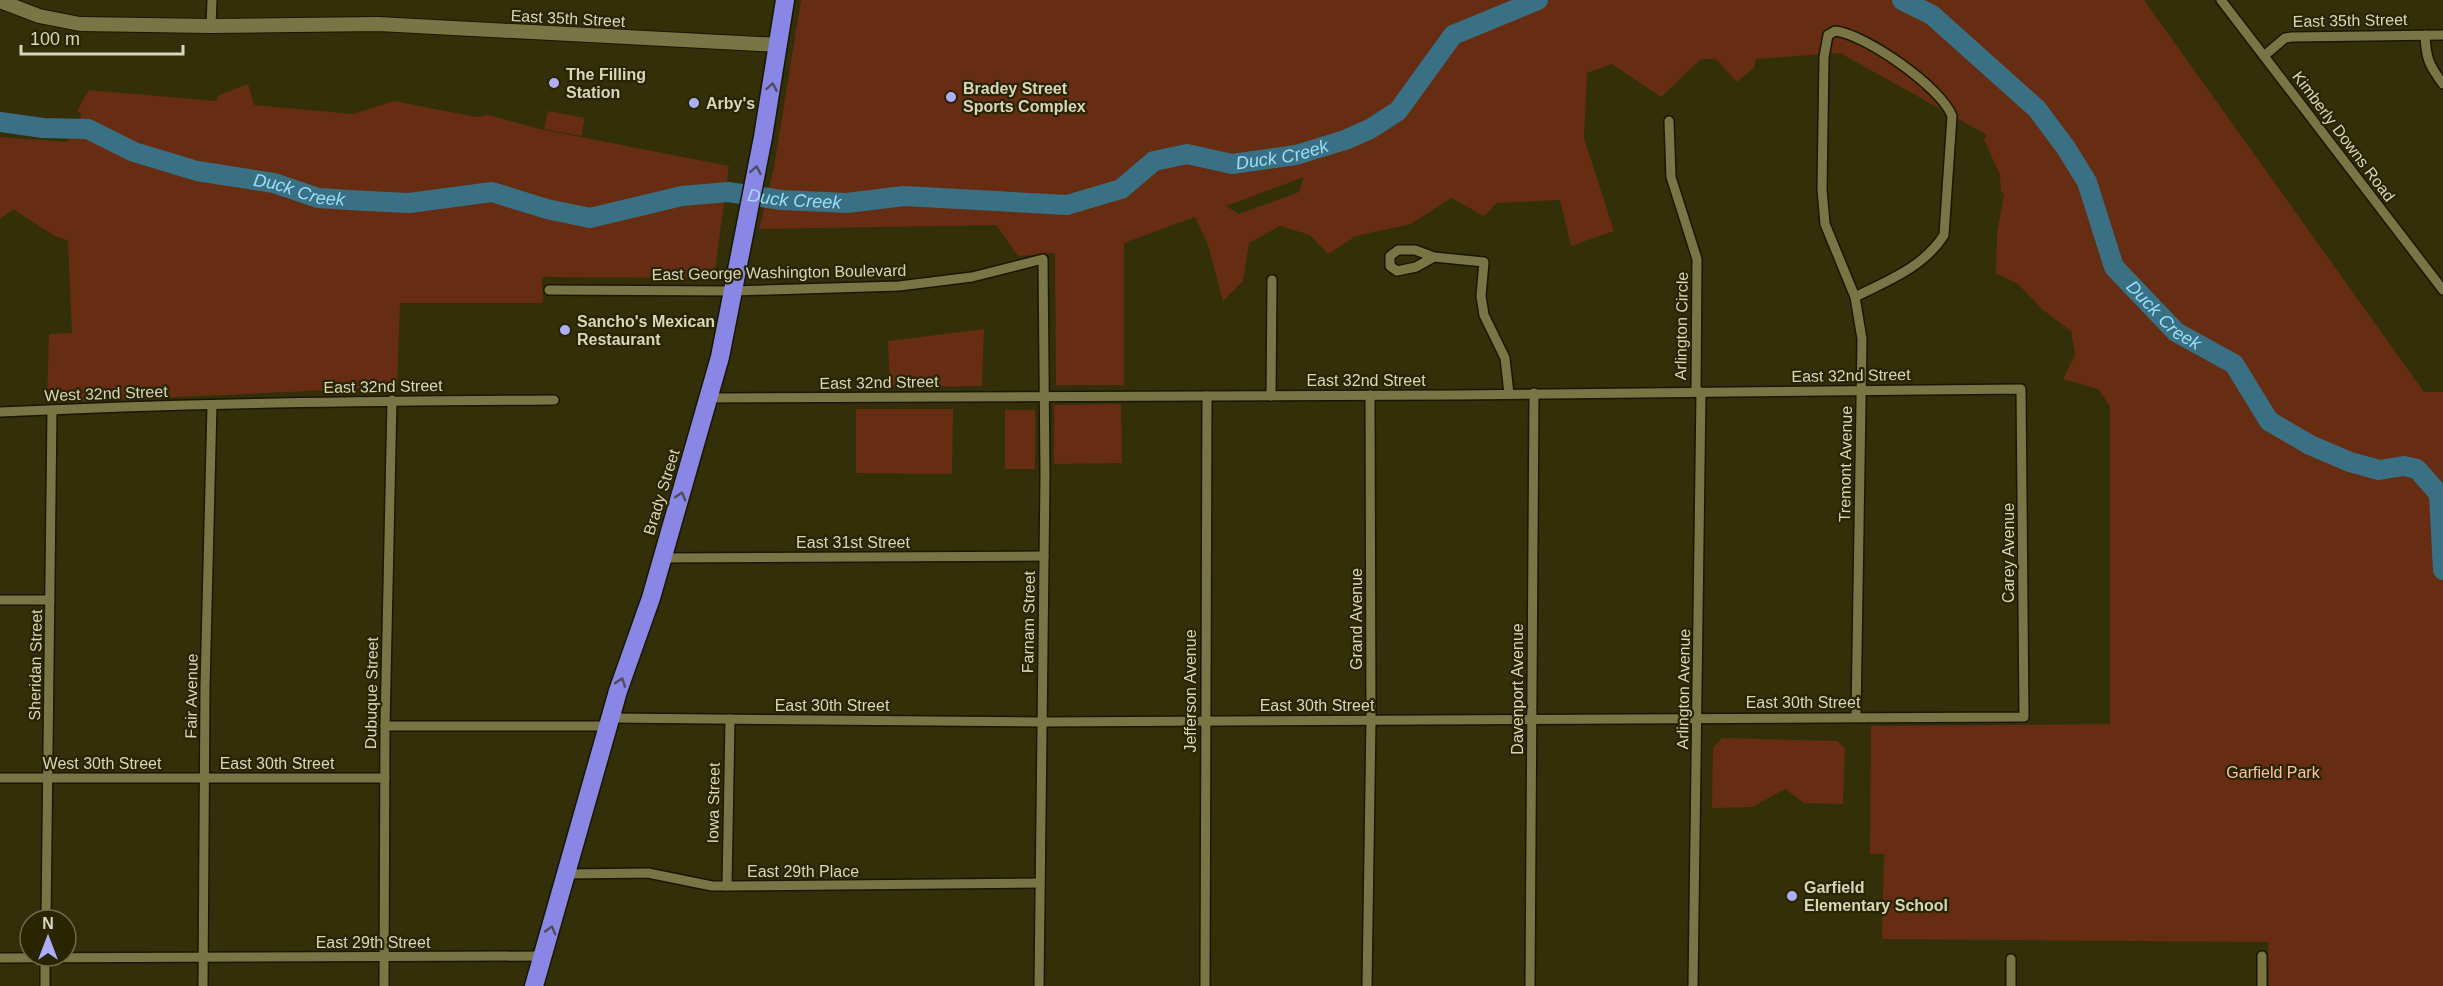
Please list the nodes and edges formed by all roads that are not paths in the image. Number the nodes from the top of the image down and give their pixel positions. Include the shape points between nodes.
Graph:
1 (212, 0) edge
2 (785, 0) edge
3 (2221, 0) edge
4 (0, 1) edge
5 (211, 26) junction
6 (2425, 35) junction
7 (2443, 35) edge
8 (779, 45) junction
9 (2264, 56) junction
10 (2443, 84) edge
11 (1669, 120) dead end
12 (1434, 257) dead end
13 (1043, 259) joint
14 (1272, 279) dead end
15 (549, 290) dead end
16 (733, 291) junction
17 (2443, 291) edge
18 (1855, 297) junction
19 (2021, 389) joint
20 (1861, 390) junction
21 (1699, 392) junction
22 (1534, 393) junction
23 (1509, 394) junction
24 (1370, 395) junction
25 (1045, 396) junction
26 (1208, 396) junction
27 (1270, 396) junction
28 (710, 398) junction
29 (392, 400) junction
30 (554, 400) dead end
31 (212, 405) junction
32 (51, 410) junction
33 (0, 412) edge
34 (1044, 556) junction
35 (662, 558) junction
36 (0, 600) edge
37 (50, 600) junction
38 (1856, 716) junction
39 (1698, 717) junction
40 (2024, 717) joint
41 (1532, 718) junction
42 (729, 719) junction
43 (1371, 719) junction
44 (1205, 721) junction
45 (609, 722) junction
46 (1042, 722) junction
47 (385, 726) junction
48 (0, 778) edge
49 (48, 778) junction
50 (205, 778) junction
51 (385, 778) junction
52 (567, 874) junction
53 (1040, 883) junction
54 (727, 886) junction
55 (46, 908) edge
56 (543, 956) junction
57 (2262, 956) dead end
58 (78, 957) edge
59 (384, 957) junction
60 (0, 958) edge
61 (18, 958) edge
62 (204, 958) junction
63 (2012, 959) dead end
64 (45, 968) edge
65 (45, 986) edge
66 (203, 986) edge
67 (384, 986) edge
68 (534, 986) edge
69 (1039, 986) edge
70 (1205, 986) edge
71 (1367, 986) edge
72 (1530, 986) edge
73 (1694, 986) edge
74 (2011, 986) edge
75 (2262, 986) edge

1 - 5 street
2 - 8 highway, Brady Street
3 - 9 street, Kimberly Downs Road
4 - 5 street, East 35th Street via 39,16 80,24
5 - 8 street, East 35th Street via 378,24
6 - 7 street, East 35th Street
6 - 9 street, East 35th Street via 2292,37 2285,38
6 - 10 street via 2426,57
16 -> 8 highway, Brady Street
9 - 17 street, Kimberly Downs Road
11 - 21 street, Arlington Circle via 1671,177 1697,259
12 - 23 street via 1484,262 1484,315 1505,358
13 - 16 street, East George Washington Boulevard via 972,277 899,286
13 - 25 street, Farnam Street
14 - 27 street
15 - 16 street, East George Washington Boulevard
16 - 28 highway, Brady Street
18 - 18 street, Tremont Avenue via 1911,268 1944,235 1952,116 1949,107 1914,72 1839,31 1827,35 1824,57 1822,189 1825,224
18 - 20 street, Tremont Avenue via 1862,339
19 - 20 street, East 32nd Street
19 - 40 street, Carey Avenue
20 - 21 street, East 32nd Street
20 - 38 street, Tremont Avenue
21 - 22 street, East 32nd Street
21 - 39 street, Arlington Avenue
22 - 23 street, East 32nd Street
22 - 41 street, Davenport Avenue
23 - 24 street, East 32nd Street
24 - 27 street, East 32nd Street
24 - 43 street, Grand Avenue
25 - 26 street, East 32nd Street
25 - 28 street, East 32nd Street
25 - 34 street, Farnam Street
26 - 27 street, East 32nd Street
26 - 44 street, Jefferson Avenue
35 -> 28 highway, Brady Street
29 - 30 street, East 32nd Street
29 - 31 street, East 32nd Street
29 - 47 street, Dubuque Street
31 - 32 street, West 32nd Street
31 - 50 street, Fair Avenue
32 - 33 street, West 32nd Street
32 - 37 street, Sheridan Street
34 - 35 street, East 31st Street
34 - 46 street, Farnam Street
45 -> 35 highway, Brady Street
36 - 37 street
37 - 49 street, Sheridan Street
38 - 39 street, East 30th Street
38 - 40 street, East 30th Street
39 - 41 street, East 30th Street
39 - 73 street, Arlington Avenue
41 - 43 street, East 30th Street
41 - 72 street, Davenport Avenue
42 - 45 street, East 30th Street
42 - 46 street, East 30th Street
42 - 54 street, Iowa Street
43 - 44 street, East 30th Street
43 - 71 street, Grand Avenue
44 - 46 street, East 30th Street
44 - 70 street, Jefferson Avenue
45 - 47 street, East 30th Street
45 - 52 highway, Brady Street
46 - 53 street, Farnam Street
47 - 51 street, Dubuque Street
48 - 49 street, West 30th Street
49 - 50 street, West 30th Street
49 - 55 street, Sheridan Street
50 - 51 street, East 30th Street
50 - 62 street, Fair Avenue
51 - 59 street, Dubuque Street
52 - 54 street, East 29th Place via 648,873
56 -> 52 highway, Brady Street
53 - 54 street, East 29th Place
53 - 69 street, Farnam Street
56 - 59 street, East 29th Street
56 - 68 highway, Brady Street
57 - 75 street
58 - 62 street, East 29th Street
59 - 62 street, East 29th Street
59 - 67 street, Dubuque Street
60 - 61 street, East 29th Street
62 - 66 street, Fair Avenue
63 - 74 street
64 - 65 street

